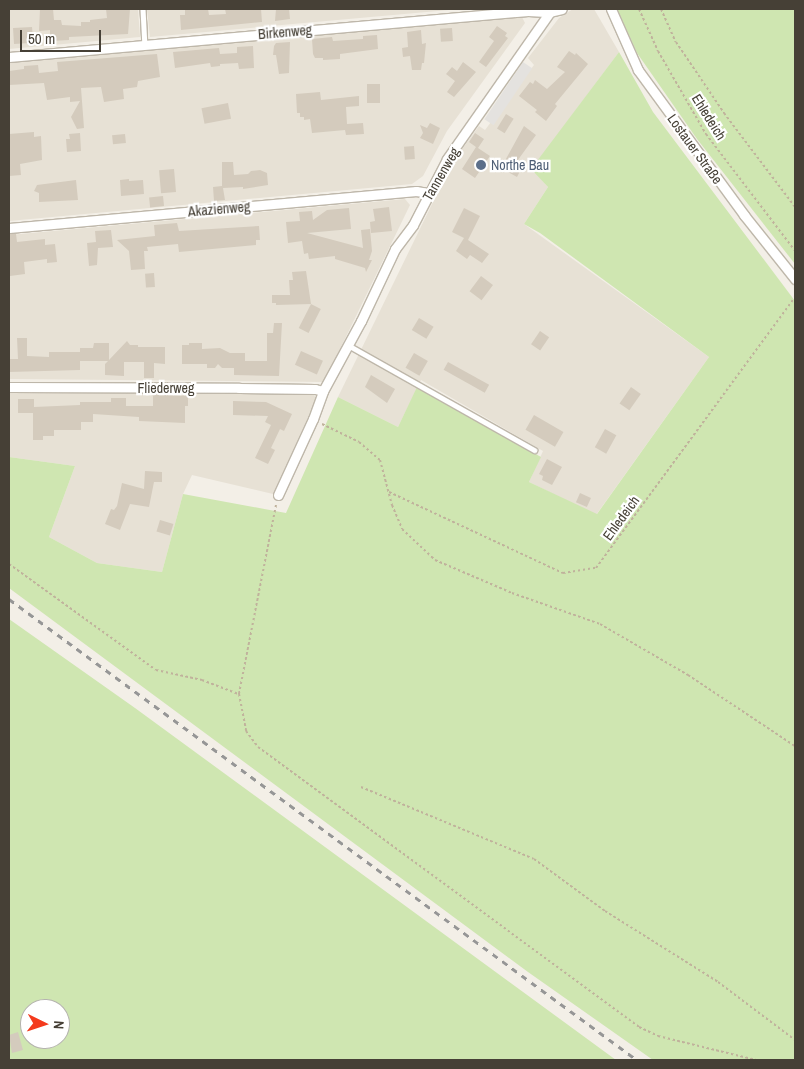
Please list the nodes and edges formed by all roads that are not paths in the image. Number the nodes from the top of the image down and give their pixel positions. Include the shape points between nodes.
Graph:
1 (143, 9) edge
2 (562, 9) edge
3 (611, 9) edge
4 (550, 12) junction
5 (146, 45) junction
6 (9, 57) edge
7 (428, 193) junction
8 (9, 228) edge
9 (795, 279) edge
10 (348, 346) junction
11 (9, 387) edge
12 (323, 391) junction
13 (534, 450) dead end
14 (278, 496) road end

1 - 5 lane
2 - 4 street, Birkenweg
3 - 9 street, Lostauer Straße via 638,70
4 - 5 street, Birkenweg via 528,11
4 - 7 street, Tannenweg
5 - 6 street, Birkenweg
7 - 8 street, Akazienweg via 396,192
7 - 10 street, Tannenweg via 413,225 395,249
10 - 12 street, Tannenweg
10 - 13 lane
11 - 12 street, Fliederweg
12 - 14 street, Tannenweg

